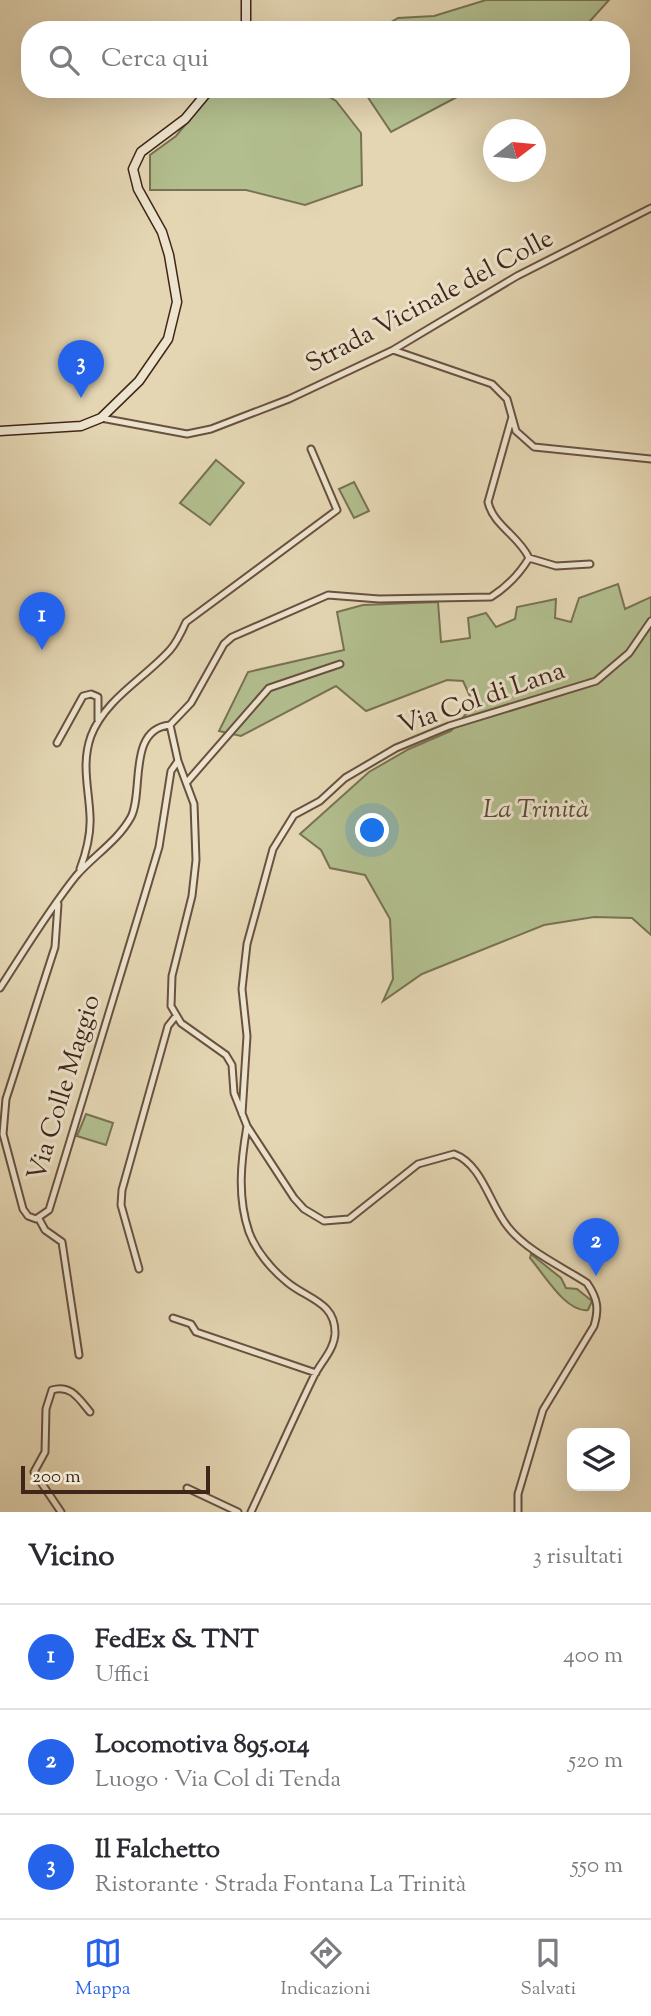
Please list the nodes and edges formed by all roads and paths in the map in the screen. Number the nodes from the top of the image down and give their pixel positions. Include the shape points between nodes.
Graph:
1 (246, 0) edge
2 (246, 21) edge
3 (202, 98) edge
4 (651, 208) edge
5 (393, 350) junction
6 (101, 418) junction
7 (512, 418) junction
8 (0, 431) edge
9 (311, 449) dead end
10 (651, 459) edge
11 (528, 558) junction
12 (590, 564) dead end
13 (651, 621) edge
14 (340, 664) dead end
15 (98, 720) junction
16 (170, 725) junction
17 (57, 743) dead end
18 (178, 761) junction
19 (187, 782) junction
20 (79, 873) junction
21 (58, 903) junction
22 (0, 988) edge
23 (176, 1016) junction
24 (242, 1117) junction
25 (247, 1126) junction
26 (39, 1219) junction
27 (139, 1269) dead end
28 (173, 1318) dead end
29 (79, 1355) dead end
30 (316, 1373) junction
31 (90, 1412) dead end
32 (187, 1488) dead end
33 (61, 1512) edge
34 (238, 1512) edge
35 (251, 1512) edge
36 (518, 1512) edge

1 - 2 street
3 - 6 street via 185,119 136,159 134,179 162,232 177,302 159,355
4 - 5 street, Strada Vicinale del Colle via 517,276
5 - 6 street, Strada Vicinale del Colle via 211,429 187,434
5 - 7 street via 492,384 507,399
6 - 8 street via 81,426
7 - 10 street via 522,439 534,447
7 - 11 street via 488,502 491,513
9 - 15 street via 337,510 186,622 171,649
11 - 12 street via 556,566
11 - 16 street via 519,575 491,597 379,599 328,594 232,637 191,703
13 - 24 street, Via Col di Lana via 629,653 596,681 449,726 396,748 294,816 274,849 247,944 242,989 247,1036
14 - 19 street via 269,688
15 - 17 street via 97,697 83,696
15 - 20 street via 87,759 85,785 91,818
16 - 18 street
16 - 20 street via 154,733 140,754 136,798 127,824
18 - 19 street
18 - 26 street, Via Colle Maggio via 171,771 159,847 145,894 49,1210
19 - 23 street via 194,803 196,860 170,993
20 - 21 street
21 - 22 street
21 - 26 street, Via Colle Maggio via 55,947 6,1099 2,1125 23,1209
23 - 24 street via 226,1055
23 - 27 street via 168,1026 122,1190 121,1205
24 - 25 street
25 - 30 street via 240,1167 250,1234 268,1263 288,1284 323,1304 333,1322 332,1347
25 - 36 street via 294,1198 324,1221 356,1214 418,1164 446,1155 460,1157 469,1163 516,1236 587,1283 596,1298 594,1326 543,1410 518,1494
26 - 29 street via 62,1242
28 - 30 street via 191,1324 196,1332
30 - 35 street
31 - 33 street via 61,1387 52,1390 47,1399 45,1452 34,1472
32 - 34 street

